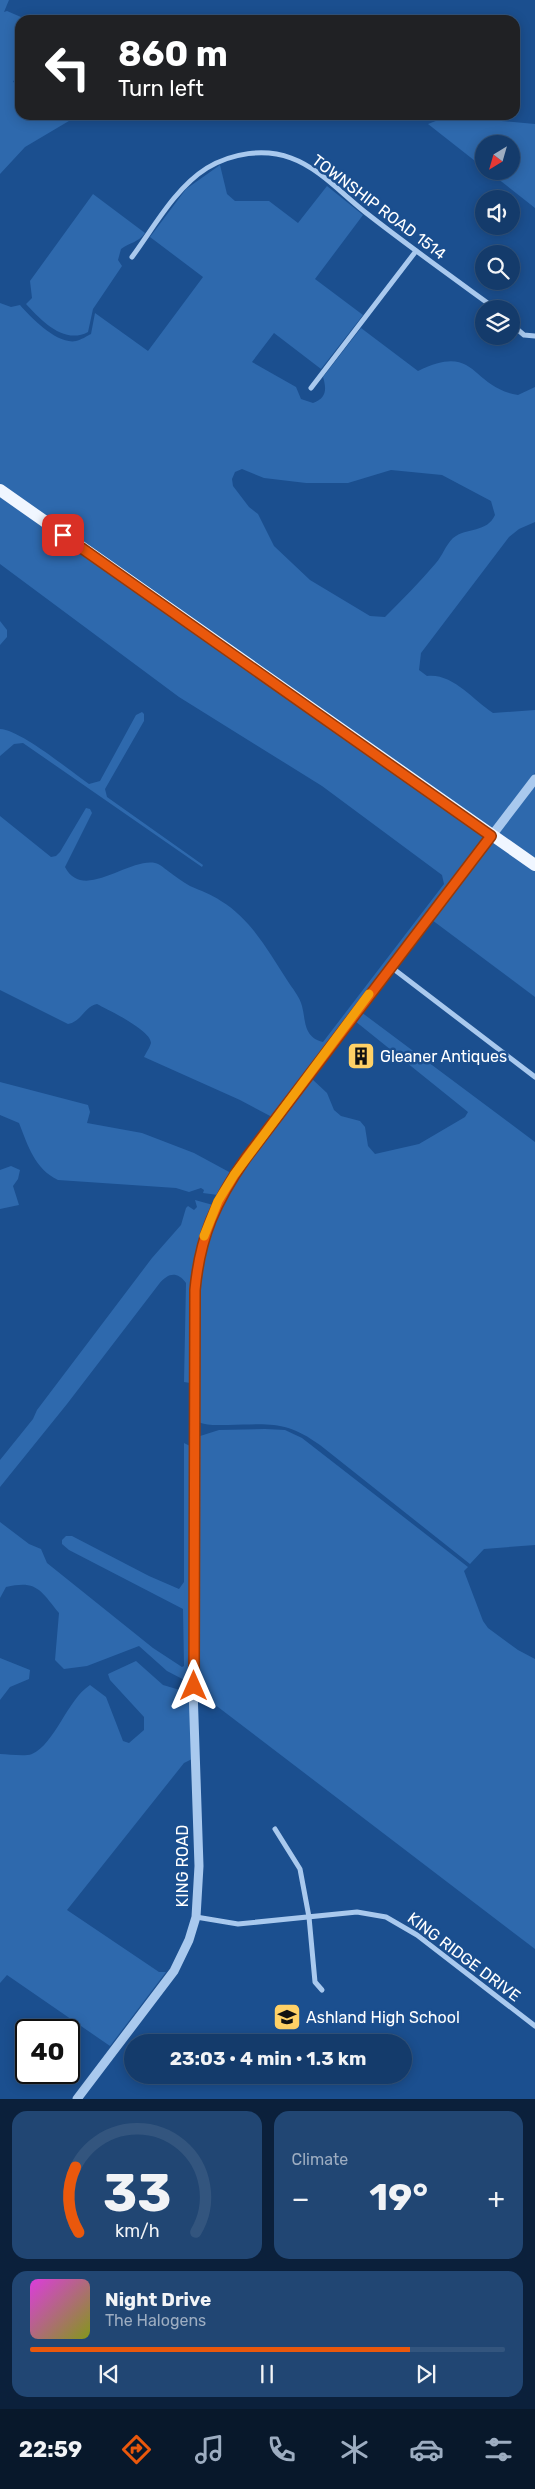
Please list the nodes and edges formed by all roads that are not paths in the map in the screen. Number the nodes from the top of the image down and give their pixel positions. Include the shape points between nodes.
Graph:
1 (416, 251) junction
2 (132, 257) dead end
3 (484, 300) edge
4 (520, 332) edge
5 (535, 336) edge
6 (310, 388) dead end
7 (0, 490) edge
8 (535, 779) edge
9 (491, 836) junction
10 (535, 865) edge
11 (391, 966) junction
12 (535, 1077) edge
13 (274, 1829) dead end
14 (196, 1917) junction
15 (308, 1918) junction
16 (322, 1990) dead end
17 (535, 2026) edge
18 (78, 2099) edge

1 - 2 street, TOWNSHIP ROAD 1514 via 305,165 291,158 262,153 222,161 196,176
1 - 3 street, TOWNSHIP ROAD 1514
1 - 6 street
4 - 5 street
7 - 9 main road
8 - 9 street, KING ROAD
9 - 10 main road
9 - 11 street, KING ROAD
11 - 12 street
11 - 14 street, KING ROAD via 234,1175 218,1201 205,1233 195,1290
13 - 15 street via 300,1869
14 - 15 street, KING RIDGE DRIVE via 238,1924
14 - 18 street, KING ROAD via 174,1971
15 - 16 street via 315,1982
15 - 17 street, KING RIDGE DRIVE via 357,1912 398,1922

